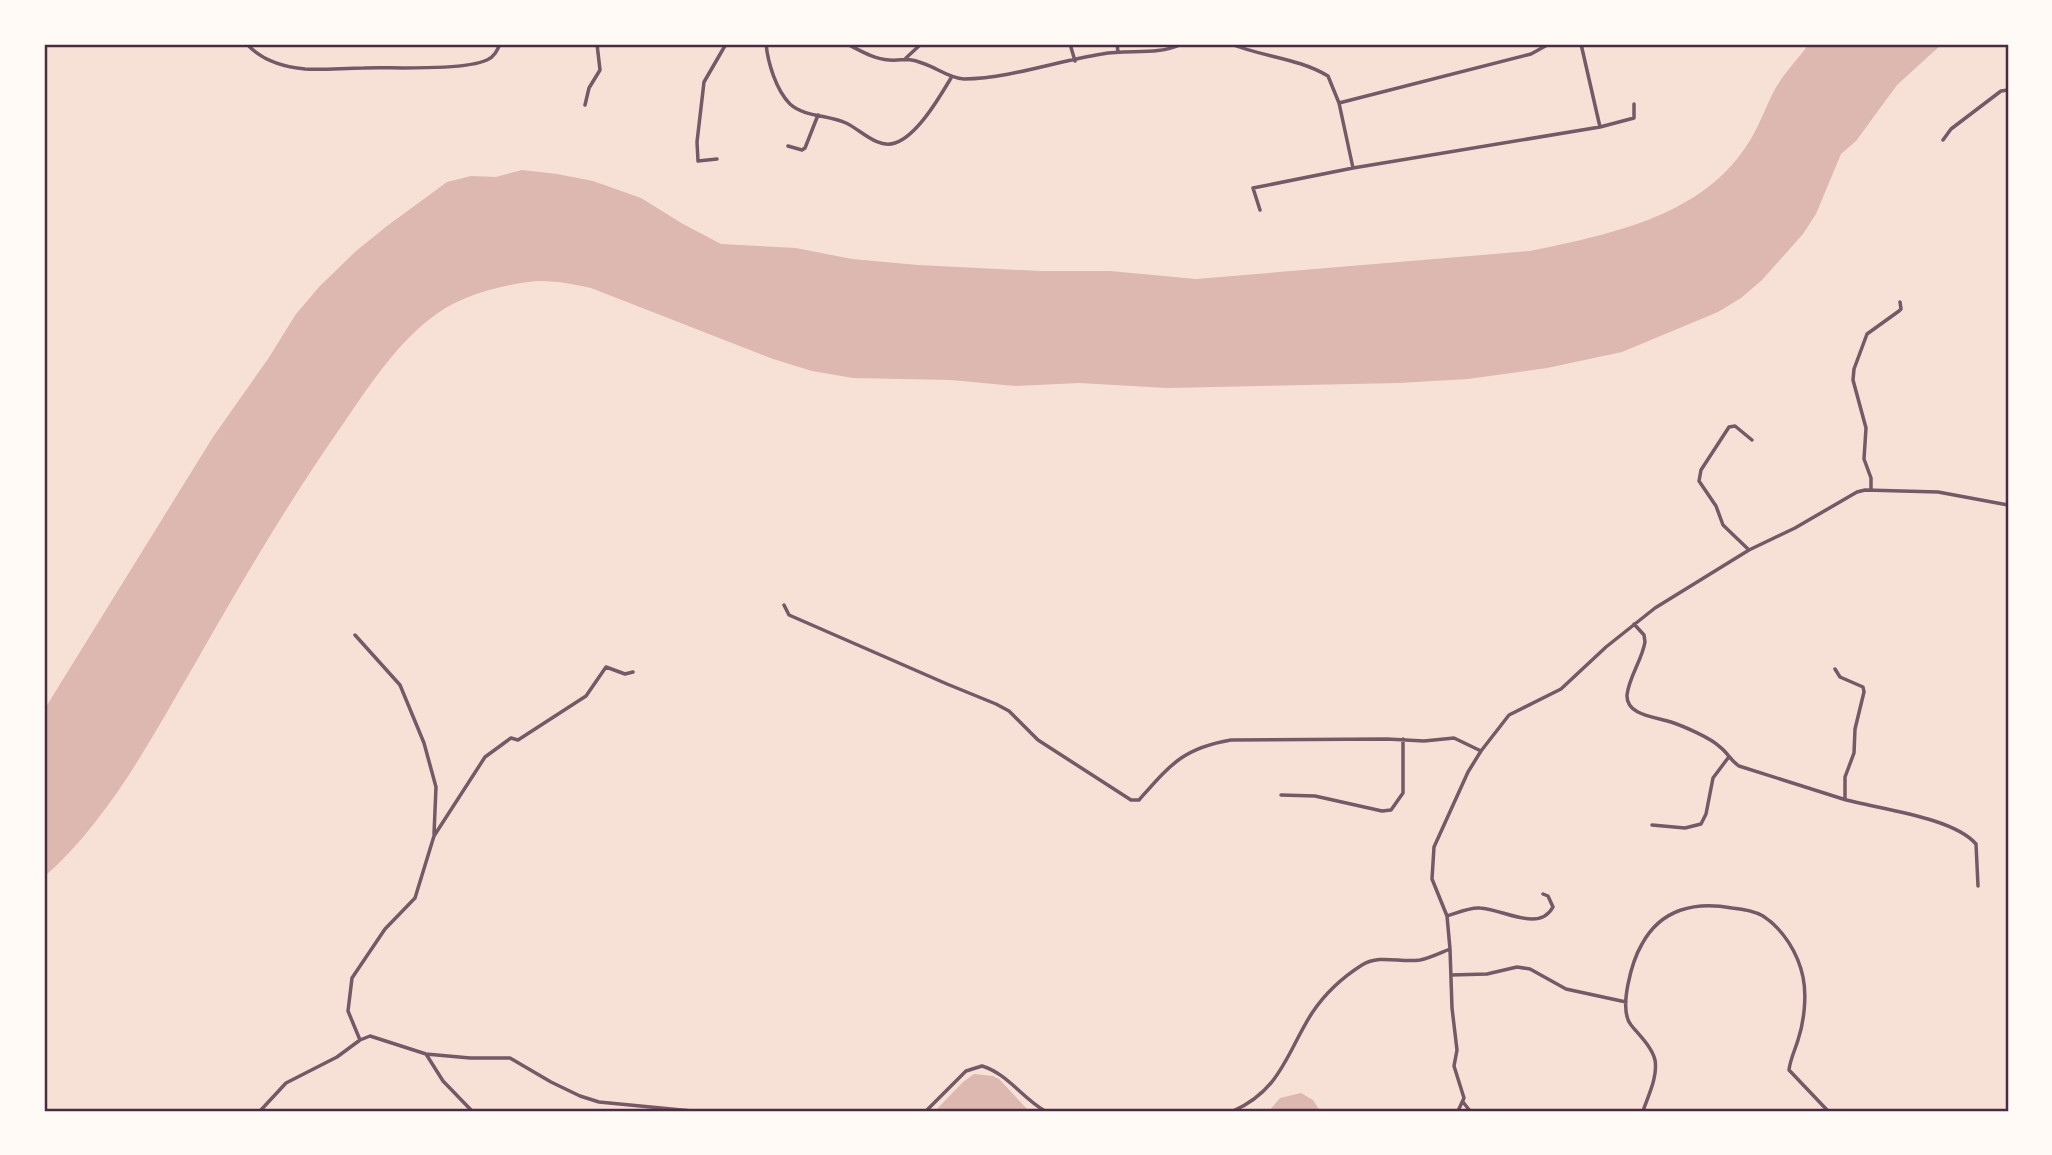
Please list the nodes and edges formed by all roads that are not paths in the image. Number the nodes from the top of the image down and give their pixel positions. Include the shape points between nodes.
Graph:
1 (247, 44) edge
2 (500, 44) edge
3 (597, 44) edge
4 (726, 44) edge
5 (766, 44) edge
6 (847, 44) edge
7 (921, 44) edge
8 (1070, 44) edge
9 (1116, 44) edge
10 (1182, 44) edge
11 (1231, 44) edge
12 (1549, 44) edge
13 (1581, 44) edge
14 (1118, 52) junction
15 (906, 58) junction
16 (1075, 61) junction
17 (951, 78) junction
18 (2008, 90) edge
19 (1339, 103) junction
20 (1634, 104) dead end
21 (585, 105) dead end
22 (818, 115) junction
23 (1600, 127) junction
24 (1943, 140) dead end
25 (789, 146) dead end
26 (717, 159) dead end
27 (1353, 168) junction
28 (1260, 210) dead end
29 (1900, 302) dead end
30 (1752, 440) dead end
31 (1871, 490) junction
32 (2008, 505) edge
33 (1749, 550) junction
34 (784, 605) dead end
35 (1634, 624) junction
36 (355, 635) dead end
37 (1835, 668) dead end
38 (633, 672) dead end
39 (1403, 739) junction
40 (1481, 751) junction
41 (1728, 758) junction
42 (1281, 795) dead end
43 (1844, 799) junction
44 (1652, 825) dead end
45 (434, 836) junction
46 (1978, 886) dead end
47 (1544, 894) dead end
48 (1447, 916) junction
49 (1450, 948) junction
50 (1451, 975) junction
51 (1626, 1002) junction
52 (360, 1040) junction
53 (426, 1054) junction
54 (1463, 1102) junction
55 (260, 1111) edge
56 (472, 1111) edge
57 (692, 1111) edge
58 (926, 1111) edge
59 (1045, 1111) edge
60 (1233, 1111) edge
61 (1458, 1111) edge
62 (1470, 1111) edge
63 (1643, 1111) edge
64 (1828, 1111) edge

1 - 2 street via 272,61 305,69 473,64 492,57
3 - 21 street via 600,70
4 - 26 street via 704,82 697,142 698,161
5 - 22 street via 770,67 784,96 799,110
6 - 15 street via 877,58
7 - 15 street
8 - 16 street
9 - 14 street
10 - 14 street via 1149,53
11 - 19 street via 1293,60 1324,74 1331,79
12 - 19 street via 1531,54
13 - 23 street
14 - 16 street
15 - 17 street
16 - 17 street via 973,79
17 - 22 street via 908,135 891,145
18 - 24 street via 1955,125
19 - 27 street
20 - 23 street via 1634,118
22 - 25 street via 805,148
23 - 27 street
27 - 28 street via 1253,188
29 - 31 street via 1899,311 1867,334 1854,369 1866,428 1864,458
30 - 33 street via 1740,429 1728,427 1699,478 1723,525
31 - 32 street via 1950,493
31 - 33 street via 1857,492
33 - 35 street
34 - 39 street via 789,615 1003,707 1038,740 1131,800 1139,800 1183,755 1209,744 1250,739
35 - 40 street via 1561,689 1509,715
35 - 41 street via 1645,642 1628,693 1629,703 1644,715 1673,722 1718,745
36 - 45 street via 400,685 424,743 436,787
37 - 43 street via 1840,677 1863,687 1864,692
38 - 45 street via 606,667 580,702 489,753
39 - 40 street via 1454,737
39 - 42 street via 1403,793 1391,810 1315,796
40 - 48 street via 1434,847 1432,879
41 - 43 street via 1739,766
41 - 44 street via 1713,778 1701,824 1685,828
43 - 46 street via 1935,822 1973,840
45 - 52 street via 415,898 385,929 352,978 348,1011
47 - 48 street via 1553,907 1548,916 1537,920 1481,908
48 - 49 street
49 - 50 street
49 - 60 street via 1420,960 1376,959 1351,973 1312,1013 1278,1075
50 - 51 street via 1530,969 1566,989
50 - 54 street via 1457,1050 1454,1066
51 - 63 street via 1628,1023 1655,1061
51 - 64 street via 1641,945 1669,915 1695,905 1729,907 1762,916 1790,945 1803,978 1805,1000 1789,1072
52 - 53 street via 370,1036
52 - 55 street via 286,1083
53 - 56 street via 443,1081
53 - 57 street via 510,1058 599,1102
54 - 61 street
54 - 62 street
58 - 59 street via 966,1071 982,1066 1004,1076

